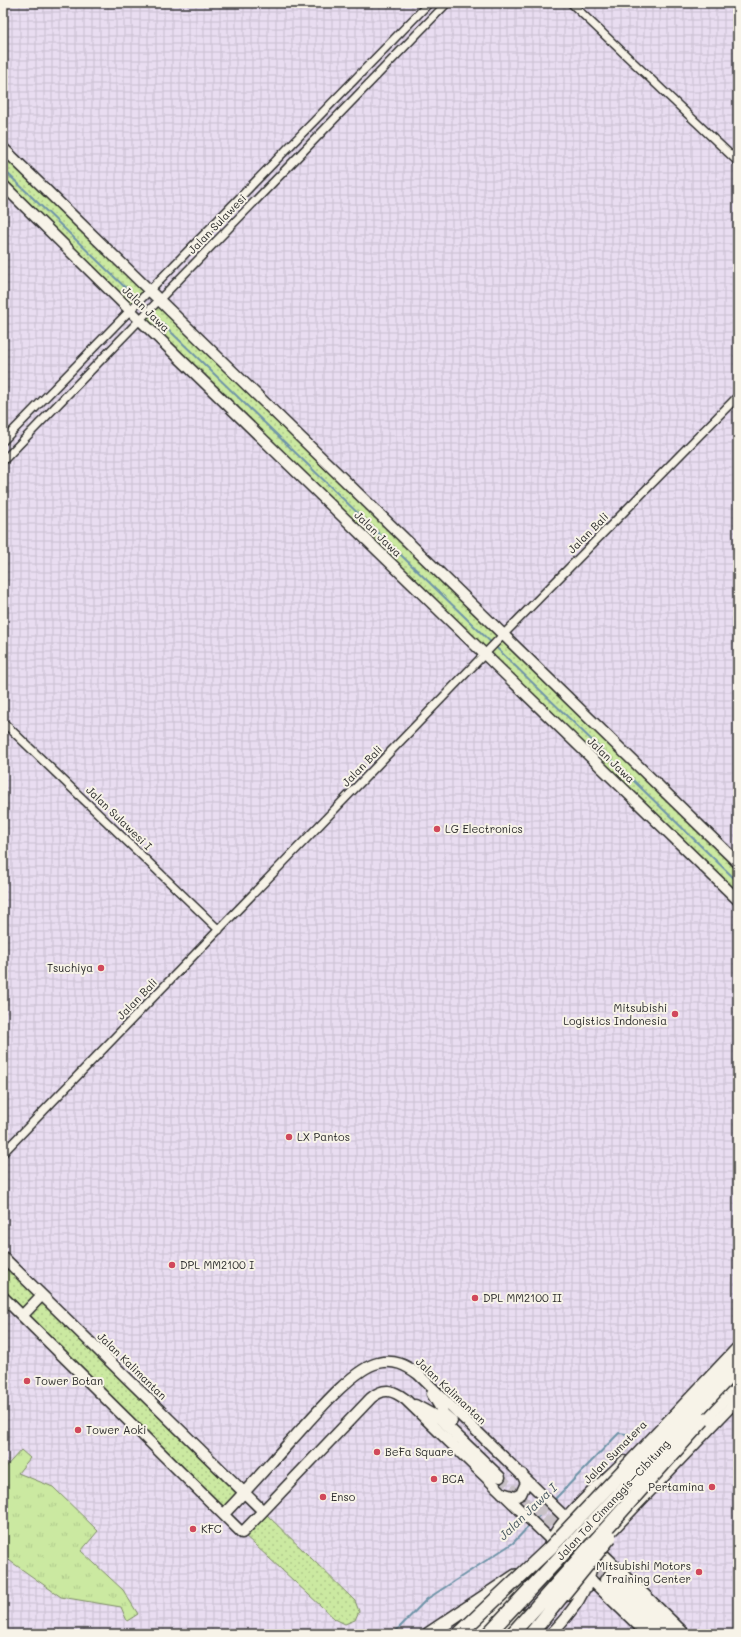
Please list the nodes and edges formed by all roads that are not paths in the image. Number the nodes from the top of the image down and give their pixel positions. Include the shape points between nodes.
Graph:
1 (429, 3) edge
2 (447, 3) edge
3 (571, 3) edge
4 (3, 148) edge
5 (738, 162) edge
6 (3, 185) edge
7 (147, 293) junction
8 (157, 302) junction
9 (132, 308) junction
10 (142, 318) junction
11 (738, 396) edge
12 (3, 441) edge
13 (3, 461) edge
14 (501, 637) junction
15 (488, 652) junction
16 (3, 722) edge
17 (738, 863) edge
18 (738, 900) edge
19 (219, 930) junction
20 (3, 1153) edge
21 (3, 1257) edge
22 (42, 1295) junction
23 (3, 1297) edge
24 (22, 1316) junction
25 (738, 1347) edge
26 (738, 1367) edge
27 (424, 1380) junction
28 (738, 1383) edge
29 (738, 1399) edge
30 (405, 1400) junction
31 (703, 1420) junction
32 (521, 1472) junction
33 (244, 1492) junction
34 (500, 1492) junction
35 (263, 1511) junction
36 (224, 1514) junction
37 (566, 1518) junction
38 (596, 1547) junction
39 (548, 1548) junction
40 (574, 1569) junction
41 (519, 1582) joint
42 (588, 1583) junction
43 (432, 1633) edge
44 (459, 1634) edge
45 (470, 1634) edge
46 (475, 1634) edge
47 (488, 1634) edge
48 (500, 1634) edge
49 (512, 1634) edge
50 (531, 1634) edge
51 (551, 1634) edge
52 (647, 1634) edge
53 (660, 1634) edge
54 (671, 1634) edge
55 (685, 1634) edge

1 - 7 street, Jalan Sulawesi
2 - 8 street, Jalan Sulawesi
3 - 5 street
4 - 7 street, Jalan Jawa
6 - 9 street, Jalan Jawa
7 - 8 street, Jalan Jawa
7 - 9 street, Jalan Sulawesi
8 - 10 street, Jalan Sulawesi
8 - 14 street, Jalan Jawa
9 - 10 street, Jalan Jawa
9 - 12 street, Jalan Sulawesi
10 - 13 street, Jalan Sulawesi
10 - 15 street, Jalan Jawa
11 - 14 street, Jalan Bali
14 - 15 street, Jalan Bali
14 - 17 street, Jalan Jawa
15 - 18 street, Jalan Jawa
15 - 19 street, Jalan Bali
16 - 19 street, Jalan Sulawesi I
19 - 20 street, Jalan Bali
21 - 22 street, Jalan Kalimantan
22 - 24 street
22 - 33 street, Jalan Kalimantan
23 - 24 street
24 - 36 street
25 - 37 street, Jalan Sumatera
25 - 39 highway, bridge
26 - 47 highway, Jalan Tol Cimanggis–Cibitung, bridge
27 - 30 street via 444,1414 502,1475 439,1418
27 - 32 street, Jalan Kalimantan
27 - 33 street, Jalan Kalimantan via 407,1366 394,1362 378,1363 361,1371 322,1408
28 - 31 highway
29 - 38 street
30 - 34 street
30 - 35 street via 395,1391 386,1389 378,1392
31 - 49 highway, bridge
31 - 50 highway, bridge
32 - 34 street via 526,1483 521,1494 511,1496
32 - 37 street, Jalan Kalimantan
33 - 35 street, Jalan Kalimantan
33 - 36 street, Jalan Kalimantan
34 - 39 street via 538,1528
35 - 36 street via 242,1533
37 - 39 street, Jalan Sumatera
38 - 40 street
38 - 42 street
38 - 55 street
39 - 40 street via 551,1557 564,1570
39 - 41 street, Jalan Sumatera
39 - 43 highway via 524,1571
39 - 44 highway, bridge
39 - 45 highway, bridge
40 - 42 street
41 - 46 highway
42 - 48 street via 520,1616
42 - 51 street via 574,1609
42 - 52 street
53 - 54 street via 607,1577

